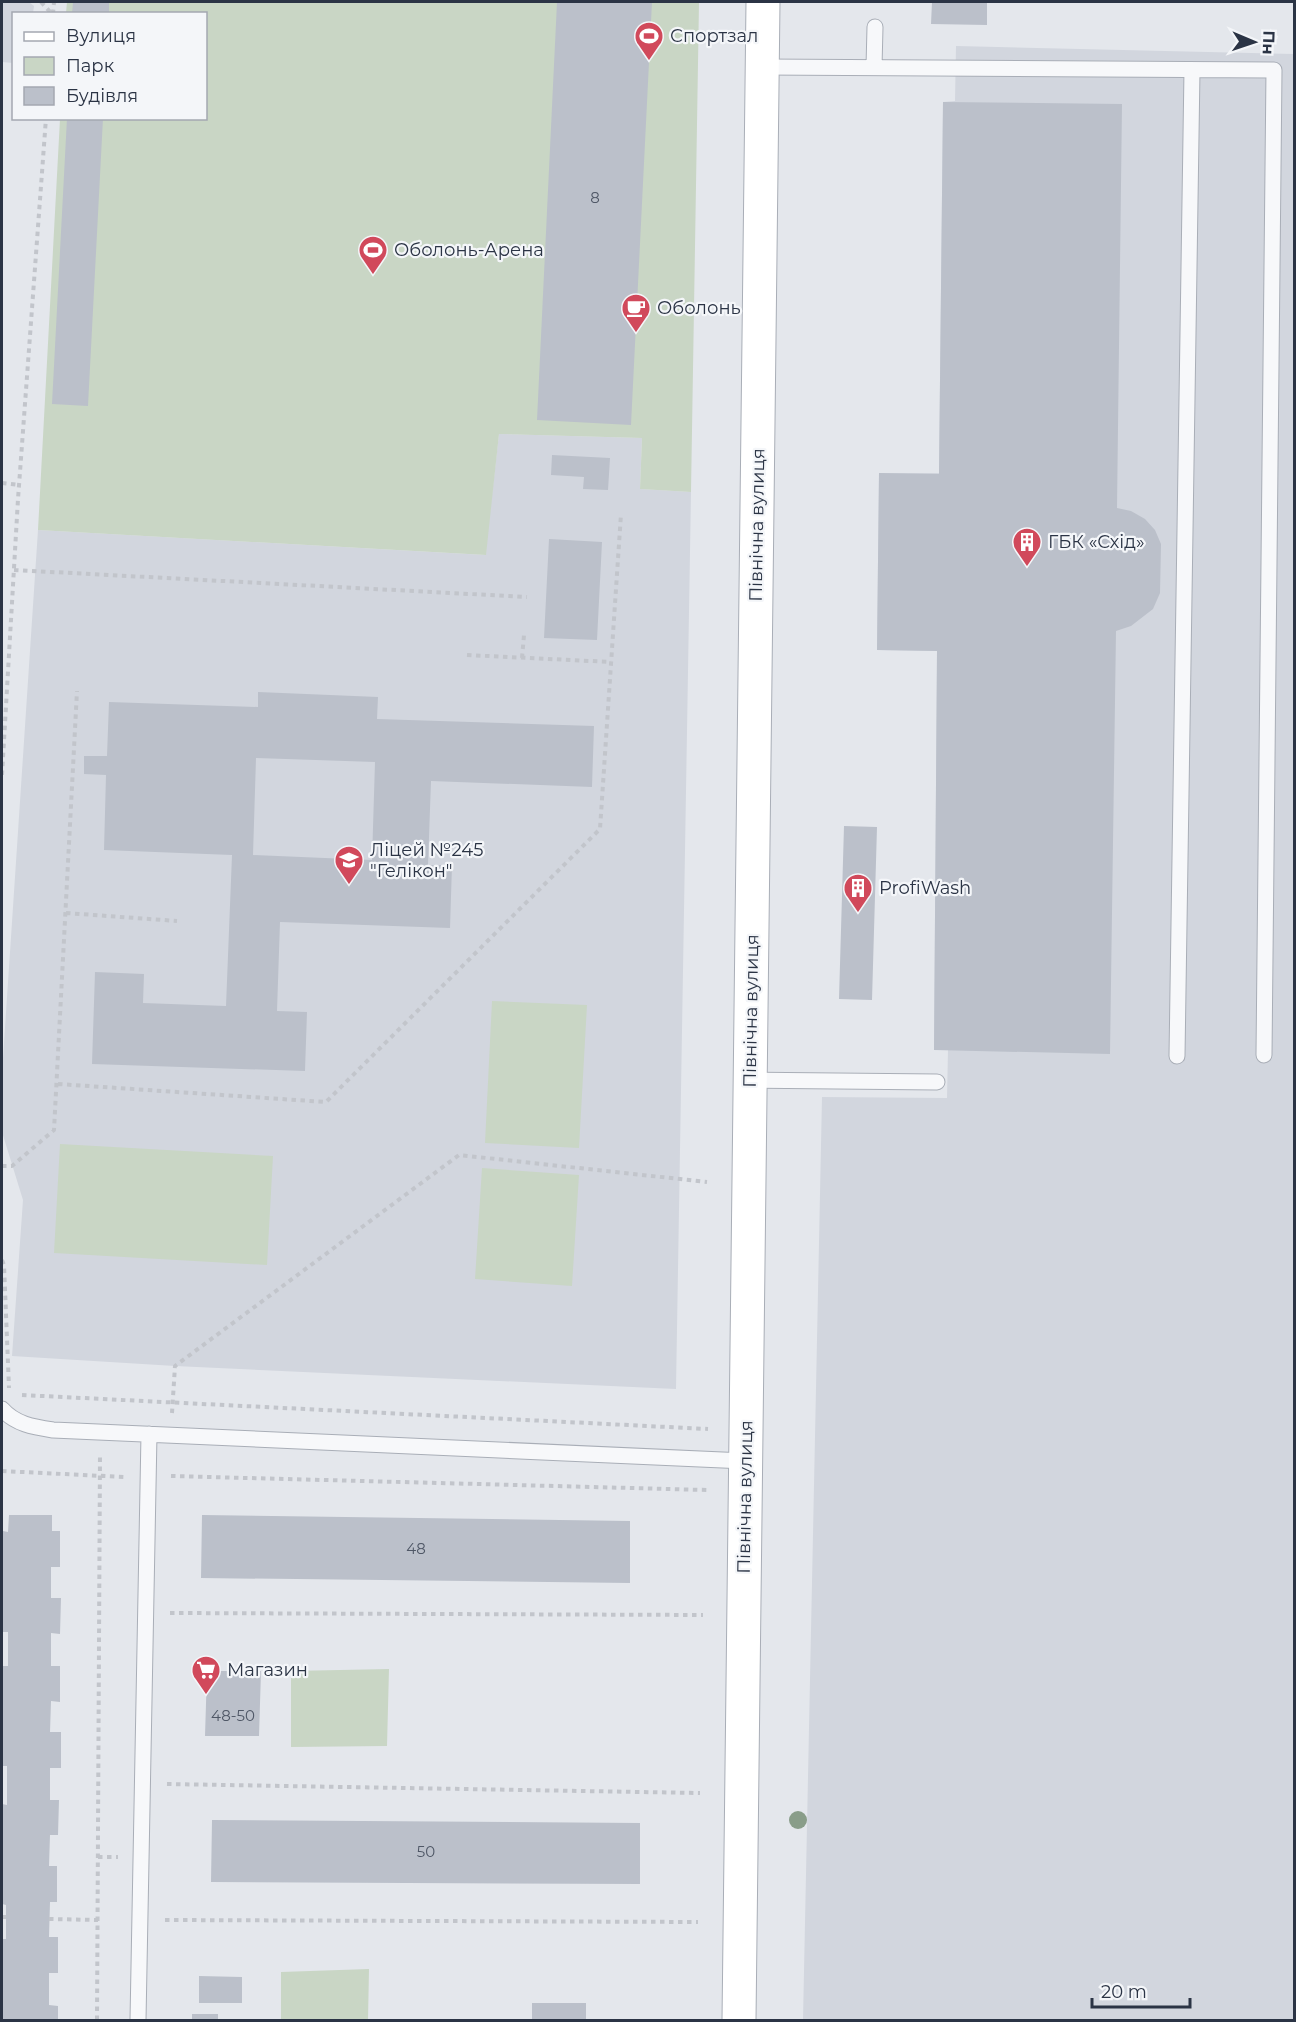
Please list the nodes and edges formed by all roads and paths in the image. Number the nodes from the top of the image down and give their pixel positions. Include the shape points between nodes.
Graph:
1 (763, 2) edge
2 (875, 27) dead end
3 (762, 67) junction
4 (874, 68) junction
5 (1192, 70) junction
6 (46, 120) edge
7 (2, 483) edge
8 (20, 484) junction
9 (621, 514) dead end
10 (14, 570) junction
11 (527, 597) dead end
12 (524, 635) dead end
13 (467, 655) dead end
14 (522, 657) junction
15 (611, 662) junction
16 (77, 691) dead end
17 (2, 775) edge
18 (66, 913) junction
19 (177, 921) dead end
20 (1264, 1055) dead end
21 (1177, 1056) dead end
22 (750, 1080) junction
23 (937, 1082) dead end
24 (58, 1084) junction
25 (2, 1166) edge
26 (707, 1182) dead end
27 (2, 1260) edge
28 (9, 1394) dead end
29 (21, 1395) dead end
30 (172, 1401) junction
31 (2, 1409) edge
32 (708, 1429) dead end
33 (100, 1432) junction
34 (149, 1434) junction
35 (745, 1461) junction
36 (2, 1471) edge
37 (99, 1476) junction
38 (148, 1478) junction
39 (707, 1490) dead end
40 (146, 1611) junction
41 (703, 1615) dead end
42 (143, 1784) junction
43 (700, 1793) dead end
44 (49, 1919) dead end
45 (98, 1920) junction
46 (165, 1920) dead end
47 (698, 1922) dead end
48 (97, 2020) edge
49 (138, 2020) edge
50 (739, 2020) edge

1 - 3 street, Північна вулиця
2 - 4 lane
3 - 4 lane
3 - 22 street, Північна вулиця
4 - 5 lane
5 - 20 lane via 1274,70
5 - 21 lane
6 - 8 path
7 - 8 path
8 - 10 path
9 - 15 path
10 - 11 path
10 - 17 path
12 - 14 path
13 - 14 path
14 - 15 path
15 - 24 path via 600,829 326,1102
16 - 18 path
18 - 19 path
18 - 24 path
22 - 23 lane
22 - 35 street, Північна вулиця
24 - 25 path via 54,1130 12,1166
26 - 30 path via 459,1155 175,1366
27 - 28 path
29 - 30 path
30 - 32 path
31 - 33 lane via 10,1418 29,1426
33 - 34 lane
33 - 37 path
34 - 35 lane
34 - 38 lane
35 - 50 street, Північна вулиця
36 - 37 path
37 - 38 path
37 - 45 path
38 - 39 path
38 - 40 lane
40 - 41 path
40 - 42 lane
42 - 43 path
42 - 49 lane
44 - 45 path
45 - 48 path
46 - 47 path

